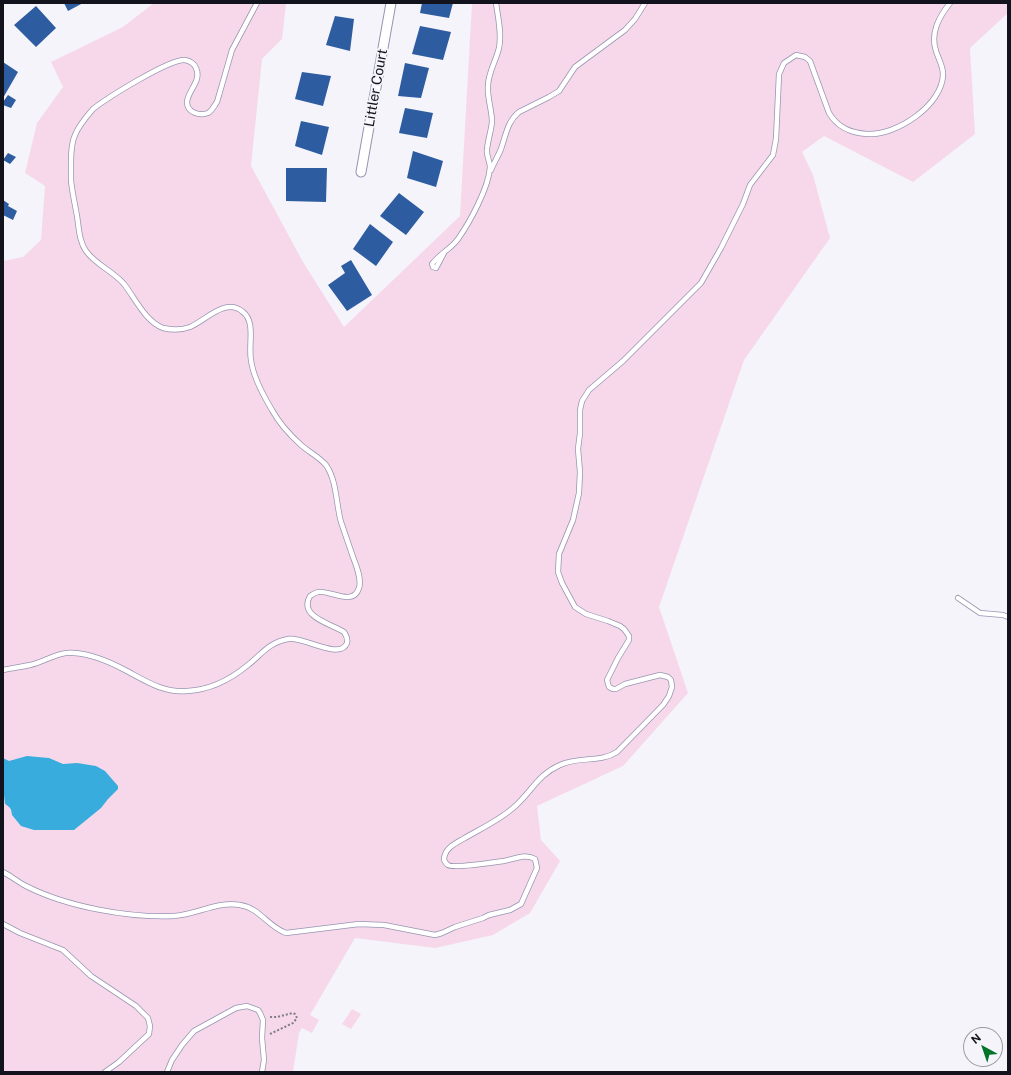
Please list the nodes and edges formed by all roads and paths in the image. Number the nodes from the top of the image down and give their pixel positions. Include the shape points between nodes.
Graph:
1 (257, 3) edge
2 (391, 3) edge
3 (496, 3) edge
4 (645, 3) edge
5 (950, 3) edge
6 (360, 172) dead end
7 (489, 175) junction
8 (444, 253) dead end
9 (958, 598) dead end
10 (1008, 617) edge
11 (3, 670) edge
12 (3, 872) edge
13 (3, 924) edge
14 (261, 1015) junction
15 (262, 1038) junction
16 (105, 1072) edge
17 (167, 1072) edge
18 (262, 1072) edge

1 - 11 lane via 232,50 217,102 212,110 201,114 188,108 187,102 197,80 196,69 191,62 177,61 156,70 97,106 82,122 72,144 72,184 84,248 92,258 118,278 150,320 162,327 178,330 190,327 226,307 237,308 246,315 250,324 252,365 261,390 293,437 325,464 331,477 341,523 360,586 351,596 317,592 310,596 308,605 315,617 344,632 347,643 342,649 335,651 301,639 287,639 267,648 224,681 187,692 157,687 109,663 76,653 65,653 30,665
2 - 6 street, Littler Court
3 - 7 lane via 500,37 488,85 492,122 486,150 490,164
4 - 7 lane via 625,30 575,67 558,91 515,116
5 - 12 lane via 939,17 934,35 943,73 937,91 924,109 890,131 868,134 856,133 841,127 830,113 810,61 796,55 784,63 778,78 773,155 750,186 709,270 695,290 583,398 580,410 578,493 573,520 559,554 559,576 575,607 586,614 620,626 629,636 606,680 609,687 616,689 625,684 660,675 668,677 672,687 663,705 617,752 607,757 570,761 555,767 537,780 512,809 451,846 446,852 444,860 450,866 529,856 535,859 537,868 521,904 435,935 365,924 286,933 277,930 259,913 238,904 221,905 174,916 120,913 86,907 42,893
7 - 8 lane via 461,234 453,246
9 - 10 lane via 980,613
13 - 16 lane via 63,950 91,976 136,1006 148,1018 149,1034
14 - 15 lane
14 - 15 path via 277,1017 293,1013 297,1018 293,1023
14 - 17 lane via 258,1010 251,1007 236,1008 199,1028 189,1035
15 - 18 lane

